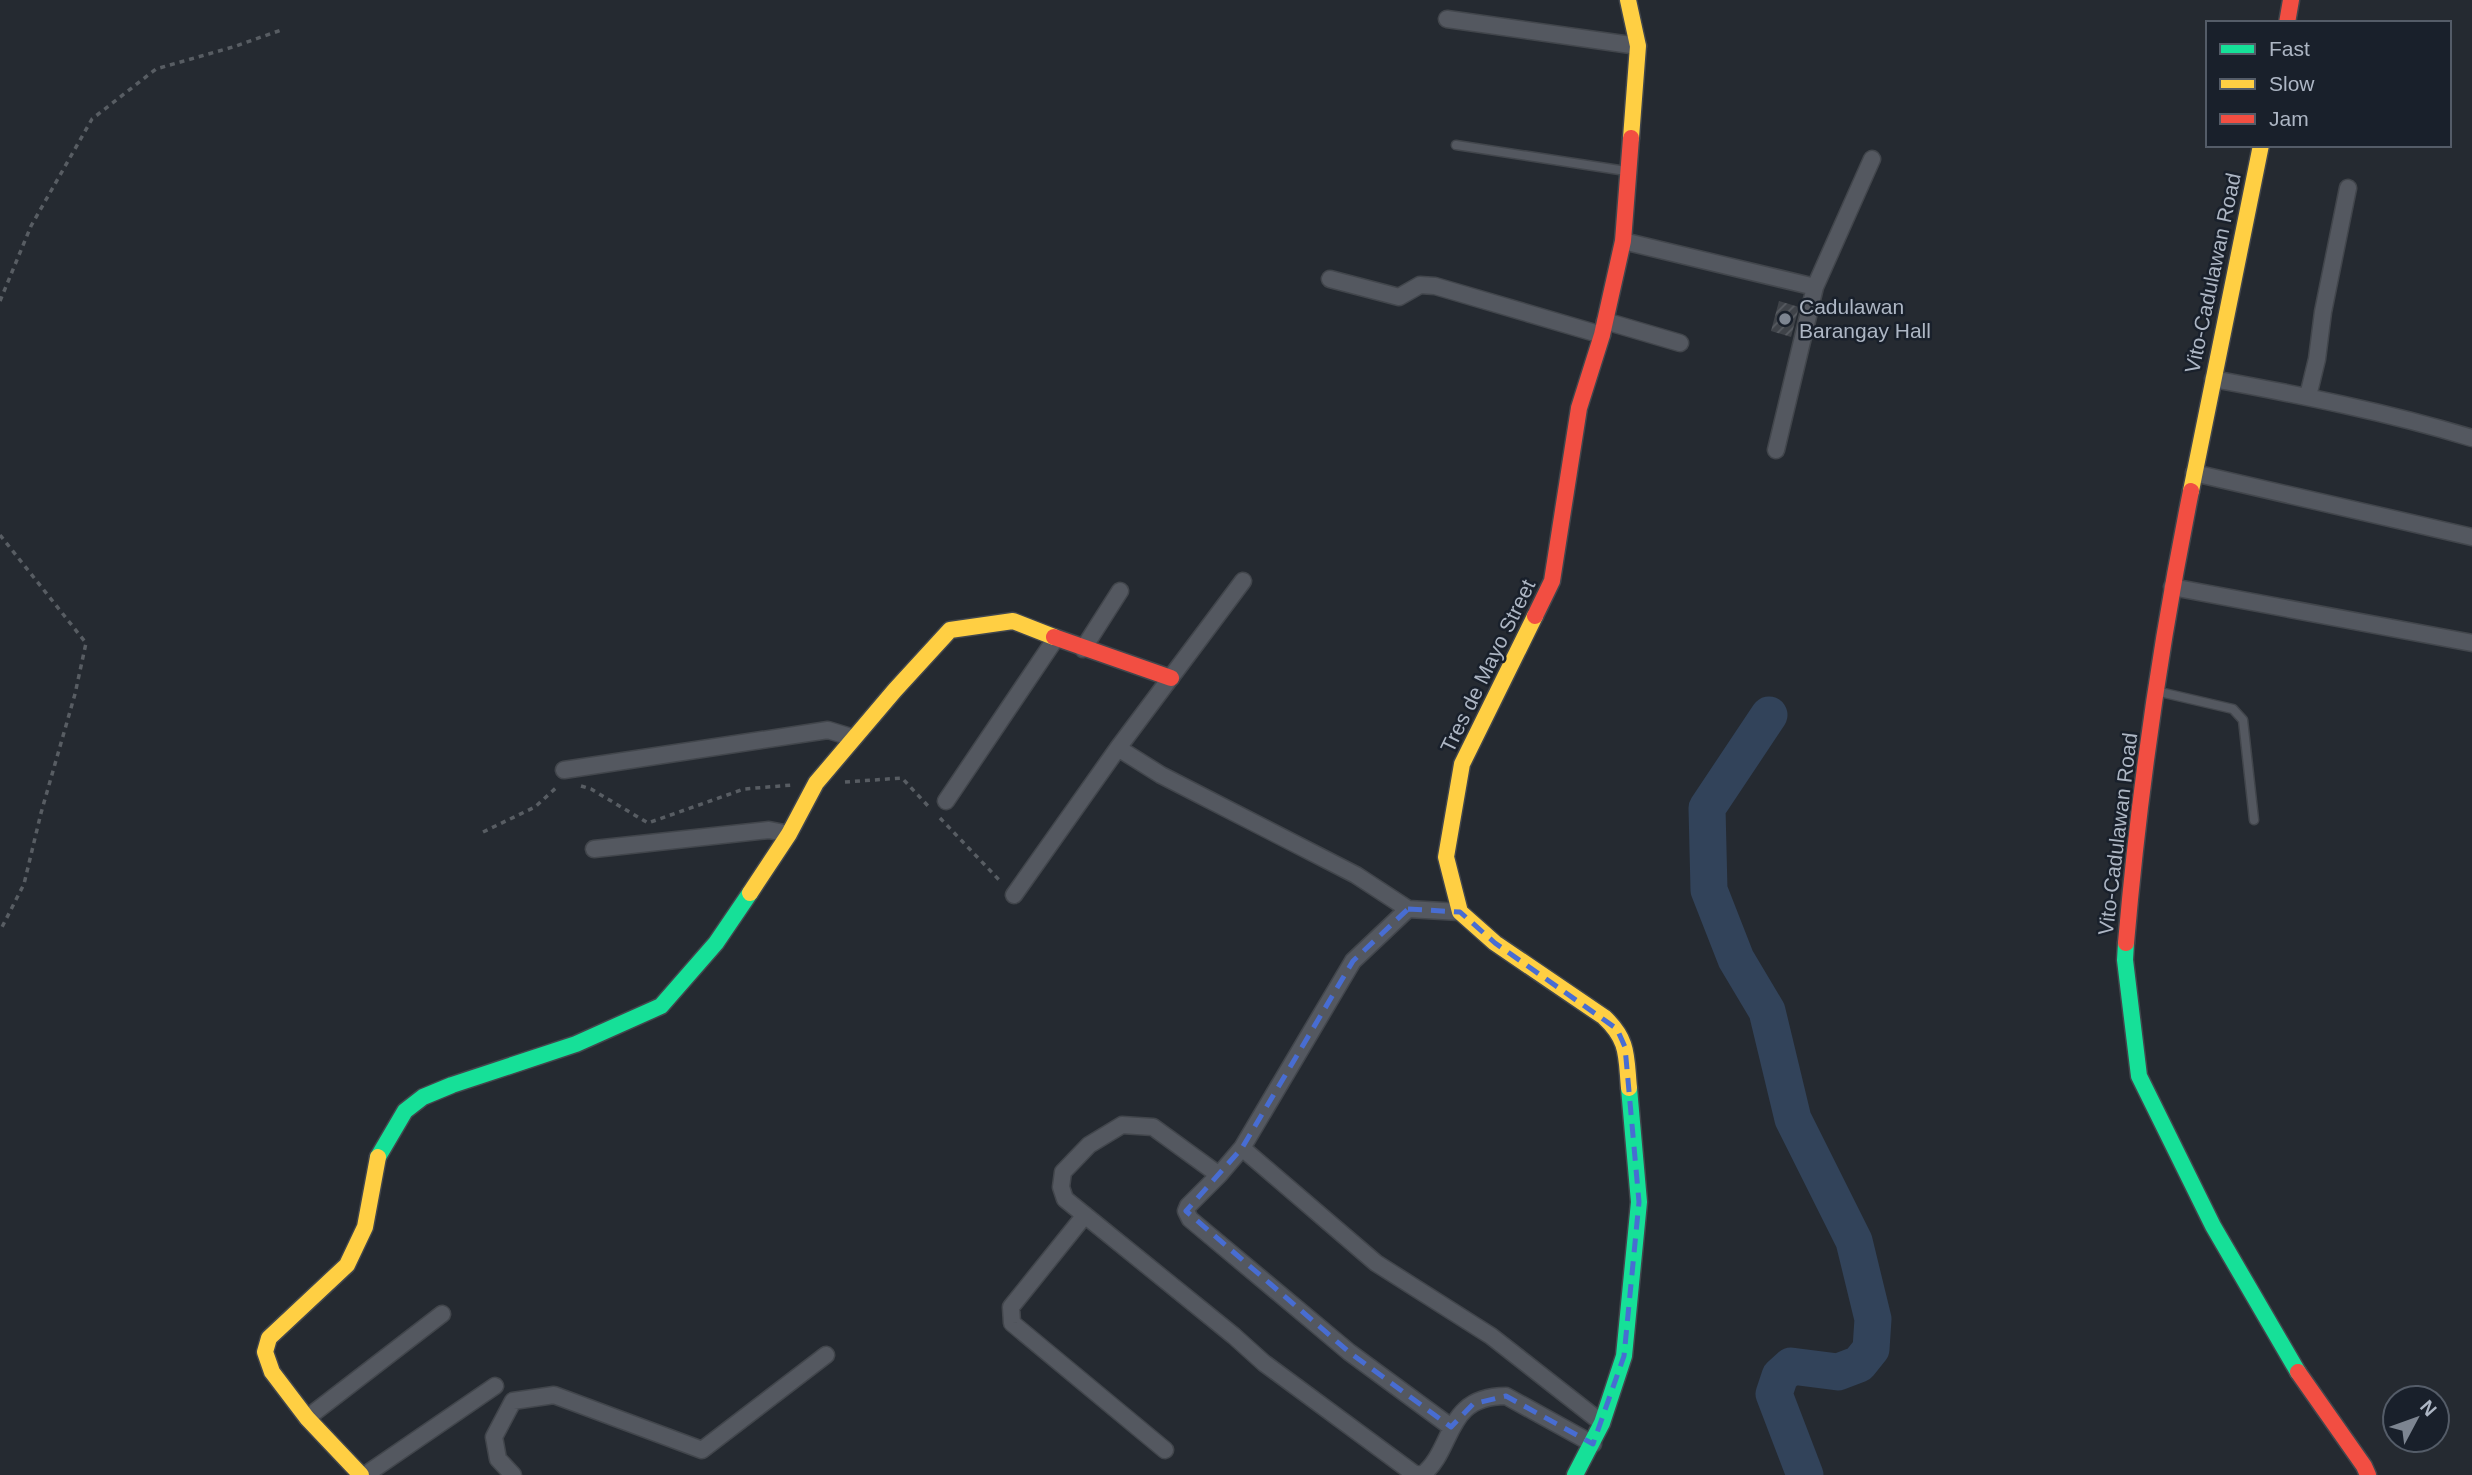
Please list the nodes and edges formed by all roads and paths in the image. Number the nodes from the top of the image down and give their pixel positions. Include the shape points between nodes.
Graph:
1 (1628, 0) edge
2 (2291, 0) edge
3 (1447, 19) dead end
4 (2287, 21) edge
5 (284, 29) dead end
6 (1637, 46) junction
7 (1456, 145) dead end
8 (2261, 147) edge
9 (1872, 159) dead end
10 (1629, 172) junction
11 (2348, 188) dead end
12 (1623, 241) junction
13 (1330, 279) dead end
14 (1815, 287) junction
15 (0, 301) edge
16 (1603, 328) junction
17 (1680, 343) dead end
18 (2213, 379) junction
19 (2308, 396) junction
20 (2472, 438) edge
21 (1776, 450) dead end
22 (2194, 473) junction
23 (0, 535) edge
24 (2472, 537) edge
25 (1243, 582) dead end
26 (2172, 587) junction
27 (1120, 591) dead end
28 (1056, 638) junction
29 (2472, 643) edge
30 (1083, 649) junction
31 (1171, 678) junction
32 (2157, 691) junction
33 (854, 738) junction
34 (1118, 748) junction
35 (564, 775) joint
36 (816, 783) junction
37 (578, 785) dead end
38 (946, 801) dead end
39 (930, 807) dead end
40 (939, 817) dead end
41 (2254, 820) dead end
42 (483, 832) dead end
43 (789, 834) junction
44 (594, 849) dead end
45 (1014, 895) joint
46 (1408, 909) junction
47 (1460, 912) junction
48 (0, 931) edge
49 (1242, 1148) junction
50 (1219, 1175) junction
51 (1085, 1215) junction
52 (442, 1314) dead end
53 (826, 1355) dead end
54 (495, 1386) dead end
55 (307, 1418) junction
56 (1602, 1423) junction
57 (1451, 1427) junction
58 (1593, 1444) junction
59 (1165, 1450) dead end
60 (363, 1475) edge
61 (513, 1475) edge
62 (1421, 1475) edge
63 (1575, 1475) edge
64 (2368, 1475) edge

1 - 6 street, Tres de Mayo Street
2 - 4 street
3 - 6 street
5 - 15 path via 156,69 92,119 31,226
6 - 10 street, Tres de Mayo Street
7 - 10 lane
8 - 18 street, Vito-Cadulawan Road
9 - 14 street
10 - 12 street, Tres de Mayo Street
11 - 19 street
12 - 14 street
12 - 16 street, Tres de Mayo Street
13 - 16 street via 1399,297 1420,285 1435,286
14 - 21 street
16 - 17 street
16 - 47 street, Tres de Mayo Street via 1579,408 1552,581 1462,764 1446,857
18 - 19 street
18 - 22 street, Vito-Cadulawan Road
19 - 20 street
22 - 24 street
22 - 26 street, Vito-Cadulawan Road
23 - 48 path via 86,643 24,884
25 - 31 street
26 - 29 street
26 - 32 street, Vito-Cadulawan Road
27 - 30 street
28 - 30 street
28 - 33 street via 1013,621 950,631
28 - 38 street
30 - 31 street
31 - 34 street
32 - 41 lane via 2233,709 2240,715
32 - 64 street, Vito-Cadulawan Road via 2135,837 2125,960 2138,1076 2220,1238 2295,1367
33 - 35 street via 828,730
33 - 36 street
34 - 45 street
34 - 46 street via 1161,775 1356,875
35 - 42 path via 535,807
36 - 37 path via 744,789 648,823
36 - 39 path via 902,778
36 - 43 street
40 - 45 path
43 - 44 street via 769,830
43 - 55 street via 716,943 661,1006 576,1044 452,1085 405,1111 377,1160 365,1227 347,1265 266,1345 272,1373
46 - 47 street
46 - 49 street via 1353,961
47 - 56 street via 1495,943 1604,1017 1625,1047 1639,1202 1624,1356
49 - 50 street
49 - 56 street via 1376,1263 1491,1336
50 - 51 street via 1153,1127 1122,1125 1089,1145 1063,1172 1060,1187 1065,1199
50 - 57 street via 1188,1206 1190,1219 1349,1352
51 - 59 street via 1010,1307 1010,1318
51 - 62 street via 1264,1363
52 - 55 street
53 - 61 street via 702,1450 554,1395 513,1401 494,1437 498,1459
54 - 60 street
55 - 60 street
56 - 58 street
57 - 58 street via 1473,1404 1506,1396
57 - 62 street
58 - 63 street

